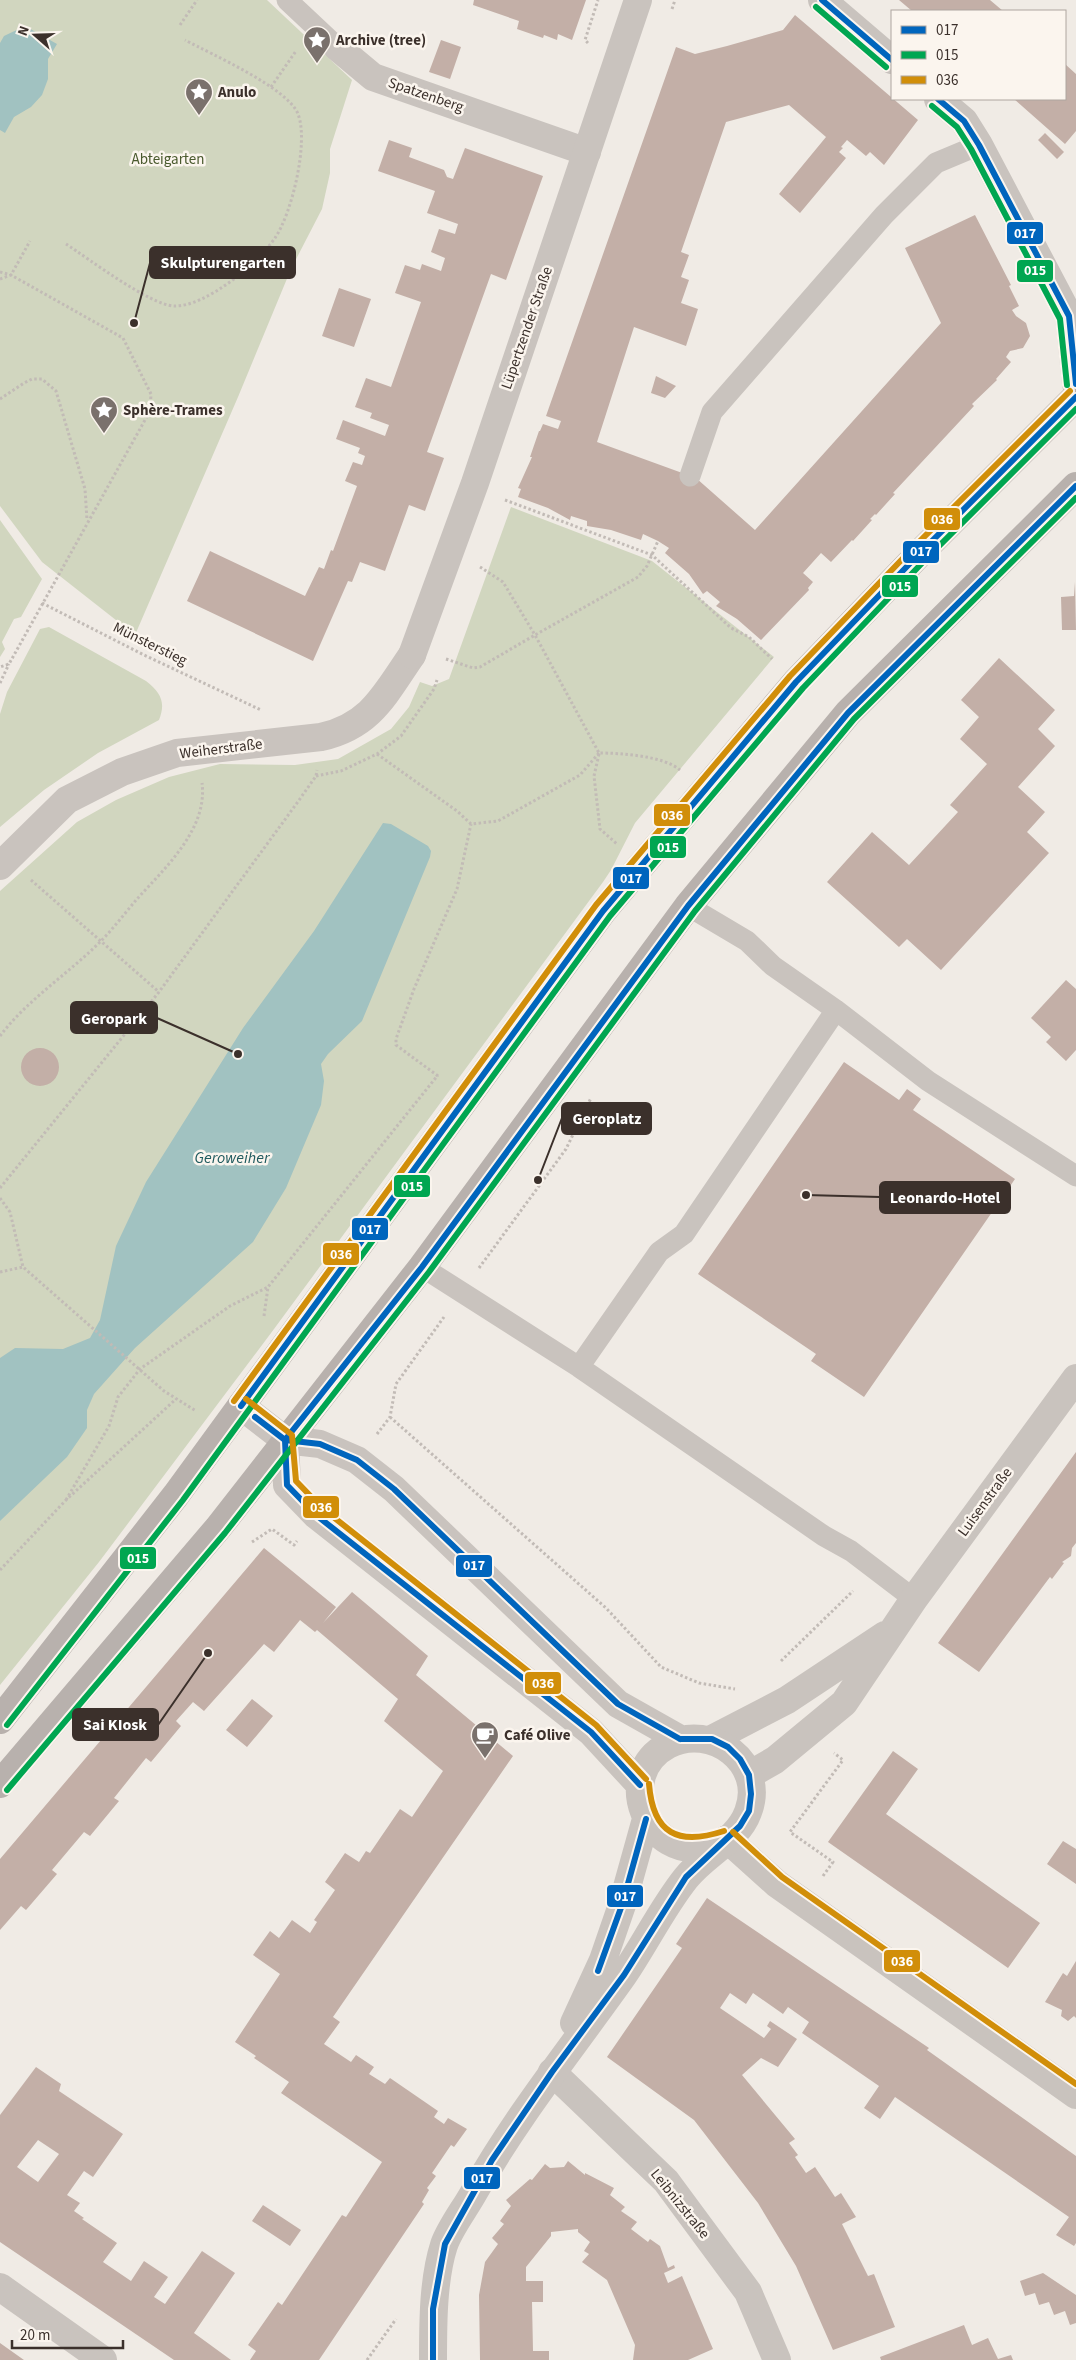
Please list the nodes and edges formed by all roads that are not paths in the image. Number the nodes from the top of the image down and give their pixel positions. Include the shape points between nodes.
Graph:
1 (286, 0) edge
2 (638, 0) edge
3 (822, 0) edge
4 (337, 46) joint
5 (891, 59) edge
6 (939, 100) edge
7 (979, 145) junction
8 (588, 152) junction
9 (1076, 384) edge
10 (1076, 397) edge
11 (690, 476) dead end
12 (1076, 486) edge
13 (412, 655) joint
14 (3, 862) edge
15 (688, 906) junction
16 (836, 1010) junction
17 (1076, 1176) edge
18 (422, 1267) junction
19 (579, 1367) junction
20 (1076, 1378) edge
21 (241, 1406) junction
22 (285, 1440) junction
23 (914, 1599) junction
24 (896, 1627) junction
25 (0, 1720) edge
26 (680, 1739) junction
27 (712, 1739) junction
28 (749, 1775) junction
29 (0, 1784) edge
30 (640, 1785) junction
31 (646, 1819) junction
32 (727, 1839) junction
33 (552, 2072) junction
34 (1076, 2095) edge
35 (0, 2287) edge
36 (103, 2360) edge
37 (433, 2360) edge
38 (776, 2360) edge

1 - 4 lane, Spatzenberg
2 - 8 street, Lüpertzender Straße
3 - 5 street
4 - 8 street, Spatzenberg via 373,77
6 - 7 street via 964,121
7 - 9 street via 1069,316
7 - 11 lane via 936,163 884,215 737,383 712,412
8 - 13 street, Lüpertzender Straße via 475,483
10 - 21 main road via 796,682 603,911
12 - 15 main road via 848,713
13 - 14 street, Weiherstraße via 374,710 340,733 176,753 122,772 67,800
15 - 16 lane via 747,941 774,966
15 - 18 main road
16 - 17 lane via 928,1081
16 - 19 lane via 684,1234 659,1252
18 - 19 lane
18 - 22 main road
19 - 23 lane
20 - 23 street, Luisenstraße
21 - 22 street
21 - 25 main road via 176,1495
22 - 26 street via 320,1444 357,1460 394,1489 618,1704
22 - 29 main road via 218,1528
22 - 30 street via 287,1485 316,1515 591,1732
23 - 24 street, Luisenstraße
24 - 27 street, Luisenstraße via 787,1700
24 - 28 street, Luisenstraße via 844,1703 775,1760
26 - 27 street
26 - 30 street via 653,1756
27 - 28 street via 728,1747
28 - 32 street via 749,1811
30 - 31 street via 640,1801
31 - 32 street via 657,1834 673,1844 709,1847
31 - 33 street via 603,1960
32 - 33 street via 686,1877 624,1975
32 - 34 street via 777,1884
33 - 37 street via 492,2160 444,2244 433,2309
33 - 38 street, Leibnizstraße via 666,2181 748,2292
35 - 36 street

